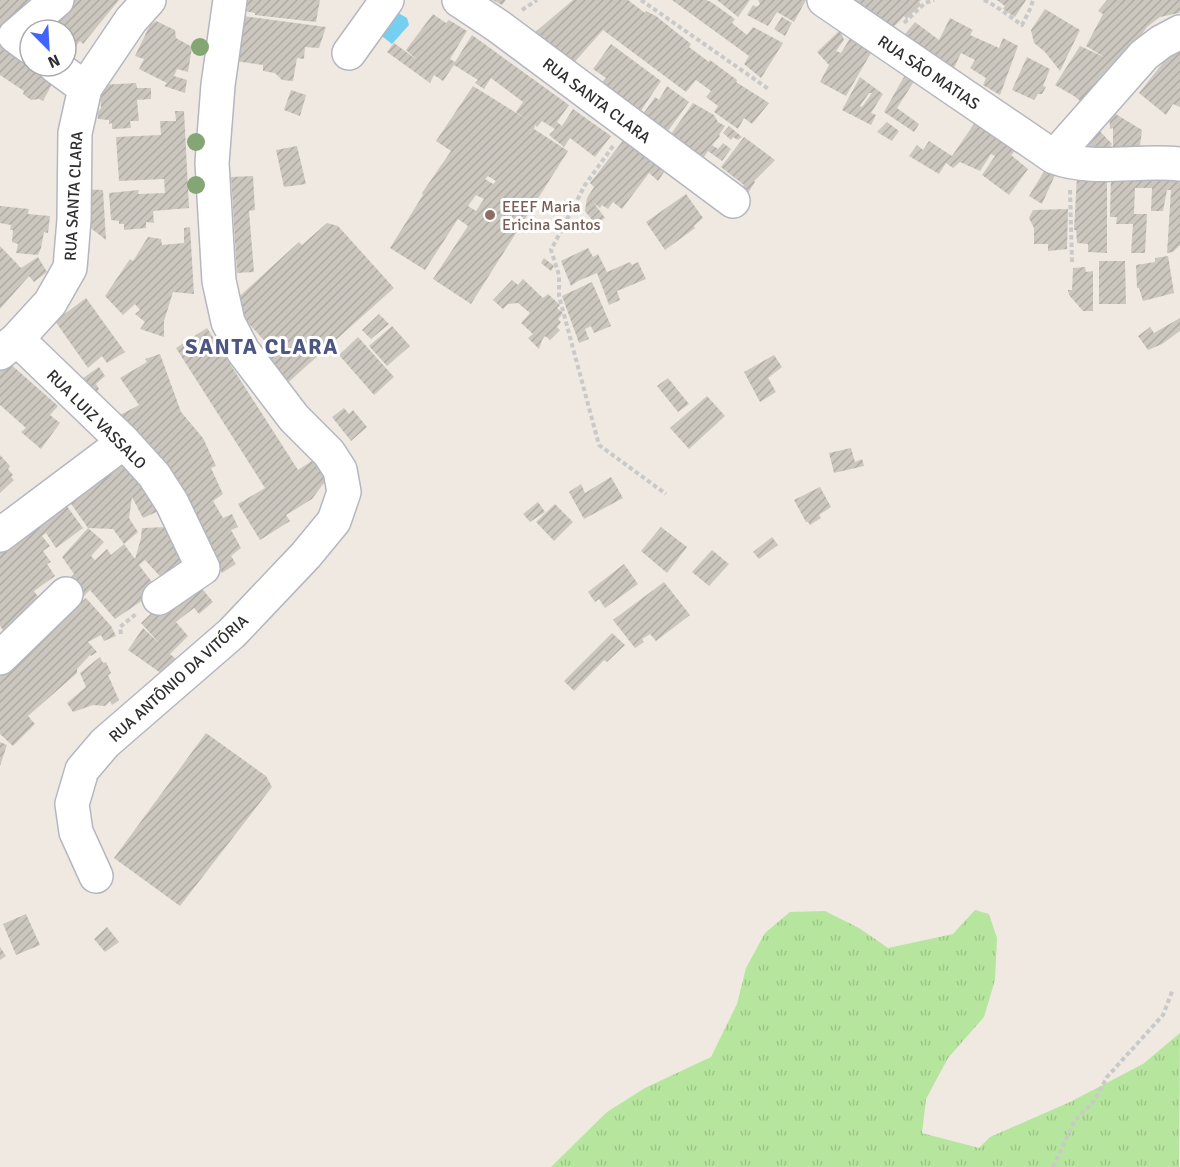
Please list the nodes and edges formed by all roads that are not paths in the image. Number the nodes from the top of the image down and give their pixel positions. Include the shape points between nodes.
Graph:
1 (57, 0) edge
2 (149, 0) edge
3 (230, 0) edge
4 (387, 0) edge
5 (459, 0) edge
6 (824, 0) edge
7 (36, 18) edge
8 (1180, 32) edge
9 (349, 53) dead end
10 (71, 78) edge
11 (85, 88) junction
12 (1056, 150) junction
13 (1180, 164) edge
14 (733, 201) dead end
15 (8, 346) edge
16 (124, 442) junction
17 (0, 535) edge
18 (66, 594) dead end
19 (159, 598) dead end
20 (0, 658) edge
21 (96, 876) dead end

1 - 7 street
2 - 11 street, RUA SANTA CLARA
3 - 21 street, RUA ANTÔNIO DA VITÓRIA via 212,163 219,281 228,322 243,351 294,418 329,453 340,470 344,492 334,520 282,581 232,633 105,743 82,771 72,804 76,832
4 - 9 street
5 - 14 street, RUA SANTA CLARA
6 - 12 street, RUA SÃO MATIAS
8 - 12 street via 1144,55
10 - 11 street
11 - 15 street, RUA SANTA CLARA via 75,133 70,268 50,303
12 - 13 street via 1095,165
15 - 16 street, RUA LUIZ VASSALO
16 - 17 street
16 - 19 street, RUA LUIZ VASSALO via 172,503 203,568
18 - 20 street

